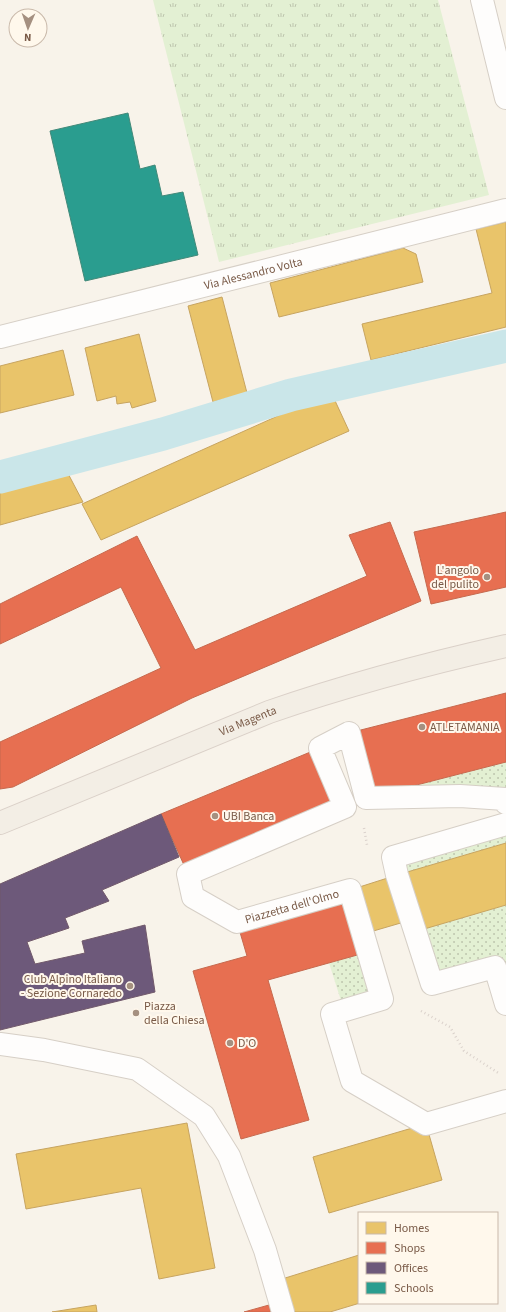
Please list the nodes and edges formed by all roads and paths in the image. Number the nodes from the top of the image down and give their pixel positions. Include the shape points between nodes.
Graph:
1 (482, 0) edge
2 (506, 98) edge
3 (506, 210) edge
4 (0, 337) edge
5 (506, 646) edge
6 (506, 803) edge
7 (0, 824) edge
8 (506, 824) edge
9 (506, 1004) edge
10 (0, 1044) edge
11 (506, 1101) edge
12 (283, 1312) edge

1 - 2 street
3 - 4 street, Via Alessandro Volta
5 - 7 main road, Via Magenta via 455,658 269,712
6 - 11 street, Piazzetta dell'Olmo via 505,799 460,796 366,798 348,733 320,748 345,807 188,874 193,897 237,922 350,890 382,999 332,1014 352,1082 426,1124
8 - 9 street via 393,857 432,984 495,967
10 - 12 street via 137,1069 204,1116 229,1156 265,1250

